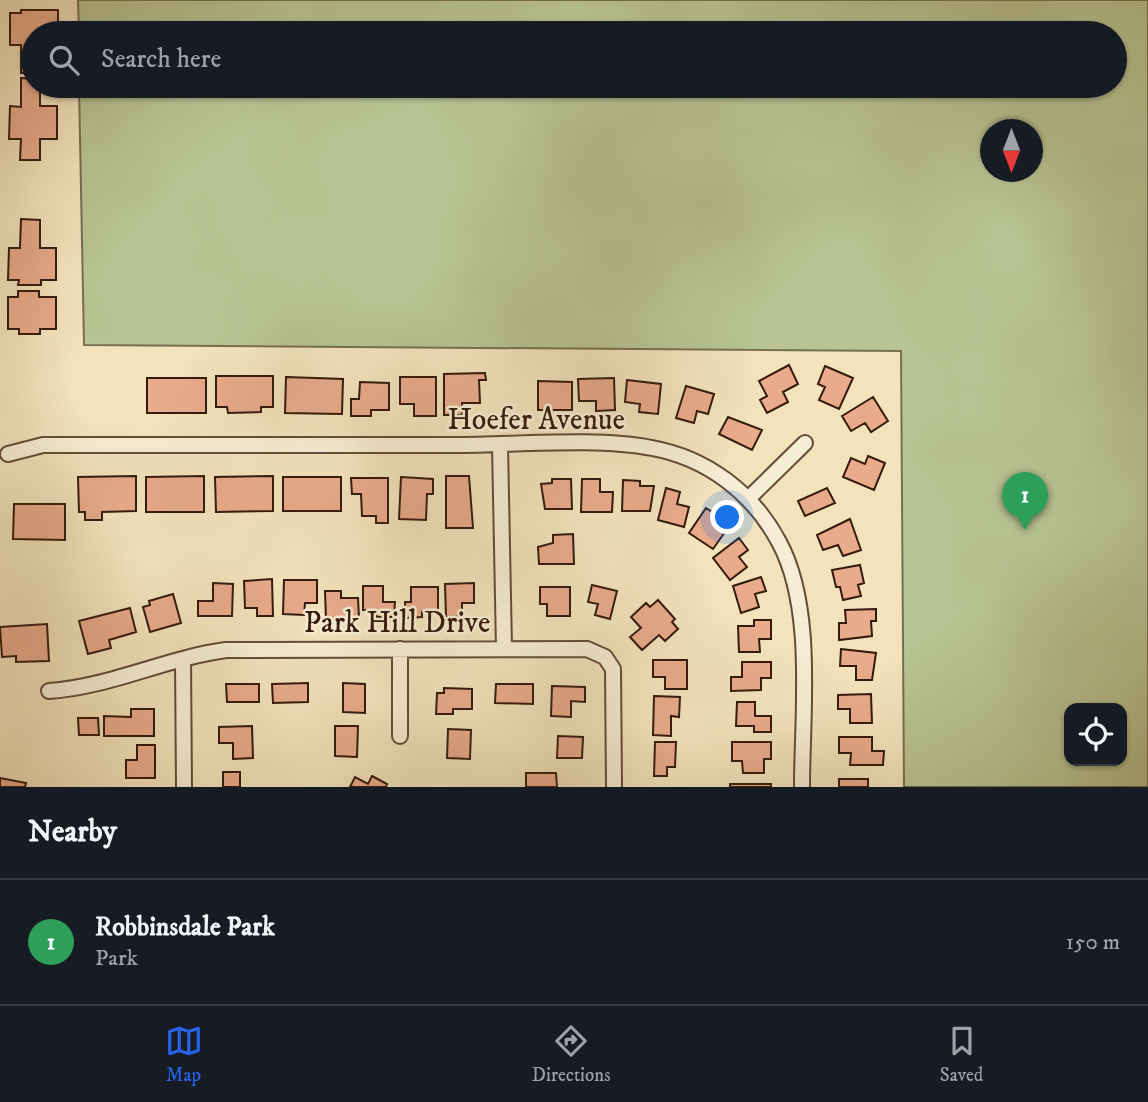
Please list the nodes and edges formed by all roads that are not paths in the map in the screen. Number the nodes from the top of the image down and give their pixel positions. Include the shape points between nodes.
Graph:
1 (805, 443) dead end
2 (500, 445) junction
3 (8, 454) dead end
4 (748, 498) junction
5 (504, 648) junction
6 (400, 649) junction
7 (183, 660) junction
8 (49, 691) dead end
9 (400, 736) dead end
10 (184, 787) edge
11 (614, 787) edge
12 (802, 787) edge

1 - 4 street
2 - 3 street, Hoefer Avenue via 43,445
2 - 4 street, Hoefer Avenue via 652,448 704,466
2 - 5 street
4 - 12 street, Hoefer Avenue via 779,542 798,592
5 - 6 street, Park Hill Drive
5 - 11 street, Park Hill Drive via 587,649 605,657 614,682
6 - 7 street, Park Hill Drive via 226,650
6 - 9 street
7 - 8 street, Park Hill Drive via 92,686
7 - 10 street

